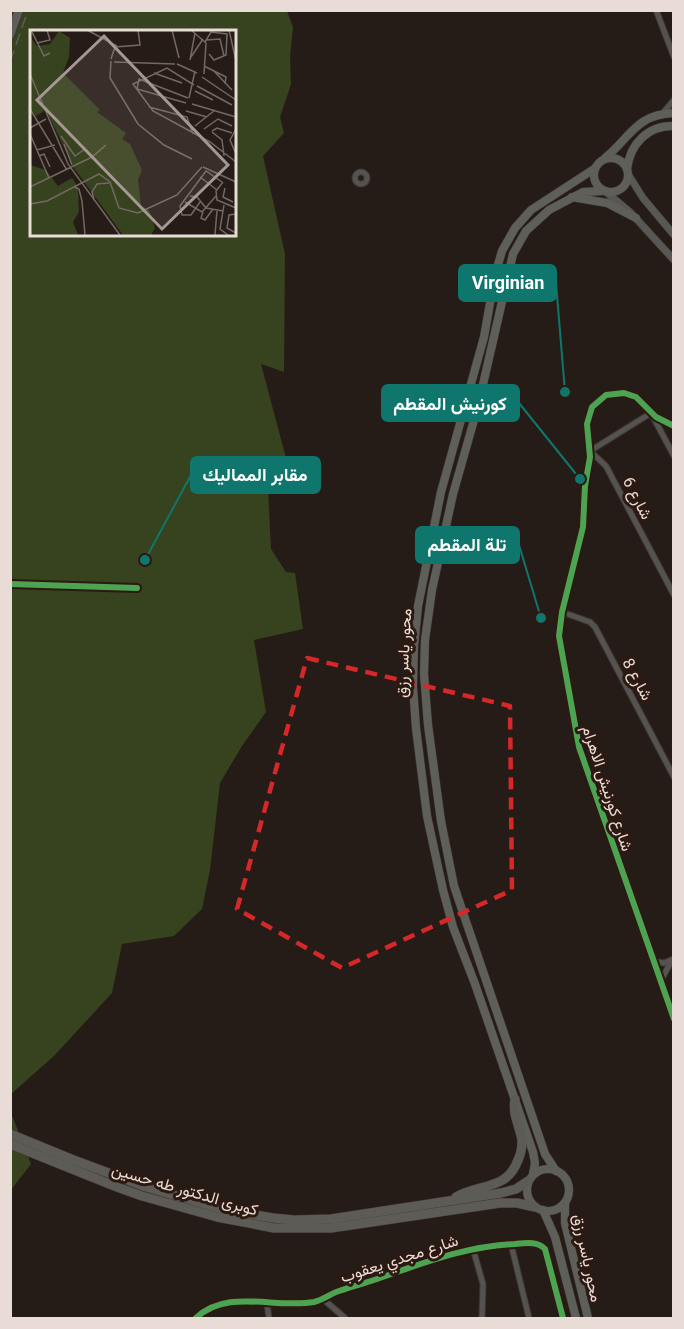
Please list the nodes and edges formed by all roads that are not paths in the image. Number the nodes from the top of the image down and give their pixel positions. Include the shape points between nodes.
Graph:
1 (19, 10) edge
2 (656, 10) edge
3 (10, 35) edge
4 (674, 57) edge
5 (674, 100) edge
6 (674, 113) edge
7 (662, 114) junction
8 (674, 126) edge
9 (604, 159) junction
10 (594, 169) junction
11 (628, 172) junction
12 (605, 192) junction
13 (570, 197) junction
14 (636, 218) junction
15 (674, 235) edge
16 (674, 260) edge
17 (651, 413) junction
18 (674, 426) edge
19 (590, 451) junction
20 (674, 456) edge
21 (10, 584) edge
22 (136, 588) dead end
23 (674, 595) edge
24 (562, 612) junction
25 (674, 777) edge
26 (673, 959) edge
27 (653, 962) junction
28 (660, 982) junction
29 (674, 1019) edge
30 (515, 1100) junction
31 (10, 1134) edge
32 (10, 1144) edge
33 (556, 1171) junction
34 (531, 1178) junction
35 (451, 1201) junction
36 (565, 1202) junction
37 (539, 1209) junction
38 (511, 1244) junction
39 (473, 1248) junction
40 (323, 1299) junction
41 (267, 1304) junction
42 (195, 1318) edge
43 (269, 1318) edge
44 (345, 1318) edge
45 (482, 1318) edge
46 (529, 1318) edge
47 (563, 1318) edge
48 (576, 1318) edge
49 (588, 1318) edge

1 - 3 highway
2 - 4 street
5 - 7 street
6 - 7 main road
7 - 9 main road via 638,124
8 - 11 main road via 660,127 642,137 632,151
9 - 10 main road
9 - 11 main road via 618,160
10 - 12 main road via 594,180
10 - 30 main road, محور ياسر رزق via 525,216 499,259 484,337 441,492 414,646 416,728 427,816 442,890
11 - 12 main road via 622,188
11 - 15 main road via 649,206
12 - 13 main road, محور ياسر رزق via 583,192
12 - 14 main road
13 - 14 main road via 607,202
13 - 33 main road, محور ياسر رزق via 532,224 516,246 510,263 432,590 424,657 428,725 454,886 545,1154
14 - 16 main road
17 - 18 street, شارع كورنيش الاهرام
17 - 19 street
17 - 19 street, شارع كورنيش الاهرام via 630,394 618,392 600,398 587,418
17 - 20 street
19 - 23 street, شارع 6 via 606,466
19 - 24 street, شارع كورنيش الاهرام via 582,536
21 - 22 street
24 - 25 street, شارع 8 via 595,627
24 - 27 street, شارع كورنيش الاهرام via 560,644 579,747
26 - 27 street
26 - 28 street
27 - 28 street, شارع كورنيش الاهرام
28 - 29 street, شارع كورنيش الاهرام
30 - 34 main road, محور ياسر رزق via 534,1158
30 - 35 highway via 522,1147 513,1170 498,1183 470,1190
31 - 35 highway, كوبرى الدكتور طه حسين via 121,1179 257,1216 312,1220
32 - 37 highway, كوبرى الدكتور طه حسين via 142,1196 274,1228 330,1228 500,1203
33 - 34 main road via 544,1169
33 - 36 main road via 566,1179
34 - 35 highway, كوبرى الدكتور طه حسين via 506,1192
34 - 37 main road via 526,1189 528,1197
36 - 37 main road via 555,1210
36 - 49 main road, محور ياسر رزق via 565,1223
37 - 48 main road, محور ياسر رزق via 555,1237
38 - 39 street, شارع مجدي يعقوب
38 - 46 street
38 - 47 street, شارع مجدي يعقوب via 537,1243 544,1247
39 - 40 street, شارع مجدي يعقوب via 424,1261
39 - 45 street via 483,1284
40 - 41 street, شارع مجدي يعقوب
40 - 44 street
41 - 42 street, شارع مجدي يعقوب via 216,1304
41 - 43 street

